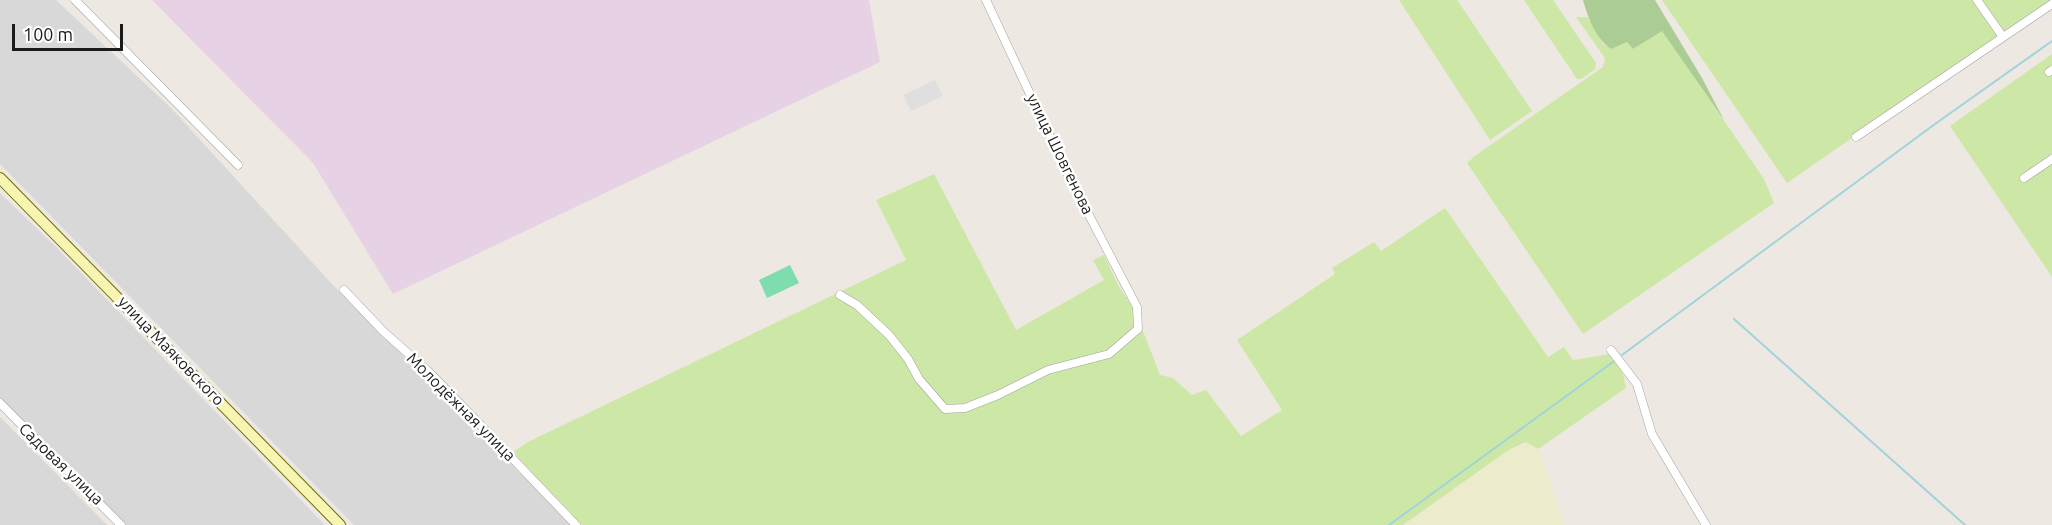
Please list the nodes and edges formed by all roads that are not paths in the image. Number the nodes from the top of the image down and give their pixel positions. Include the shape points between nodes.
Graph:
1 (75, 0) edge
2 (986, 0) edge
3 (1977, 0) edge
4 (2052, 4) edge
5 (2003, 37) junction
6 (1856, 137) dead end
7 (2052, 159) edge
8 (238, 165) dead end
9 (0, 178) edge
10 (2024, 178) dead end
11 (344, 290) dead end
12 (840, 295) dead end
13 (1611, 350) dead end
14 (0, 403) edge
15 (121, 525) edge
16 (340, 525) edge
17 (576, 525) edge
18 (1706, 525) edge

1 - 8 street
2 - 12 street, улица Шовгенова via 1067,173 1137,307 1138,329 1110,354 1048,370 965,408 945,409 889,335 857,305
3 - 5 street
4 - 5 street
5 - 6 street
7 - 10 street
9 - 16 street, улица Маяковского
11 - 17 street, Молодёжная улица via 469,412
13 - 18 street via 1637,384 1652,434
14 - 15 street, Садовая улица

